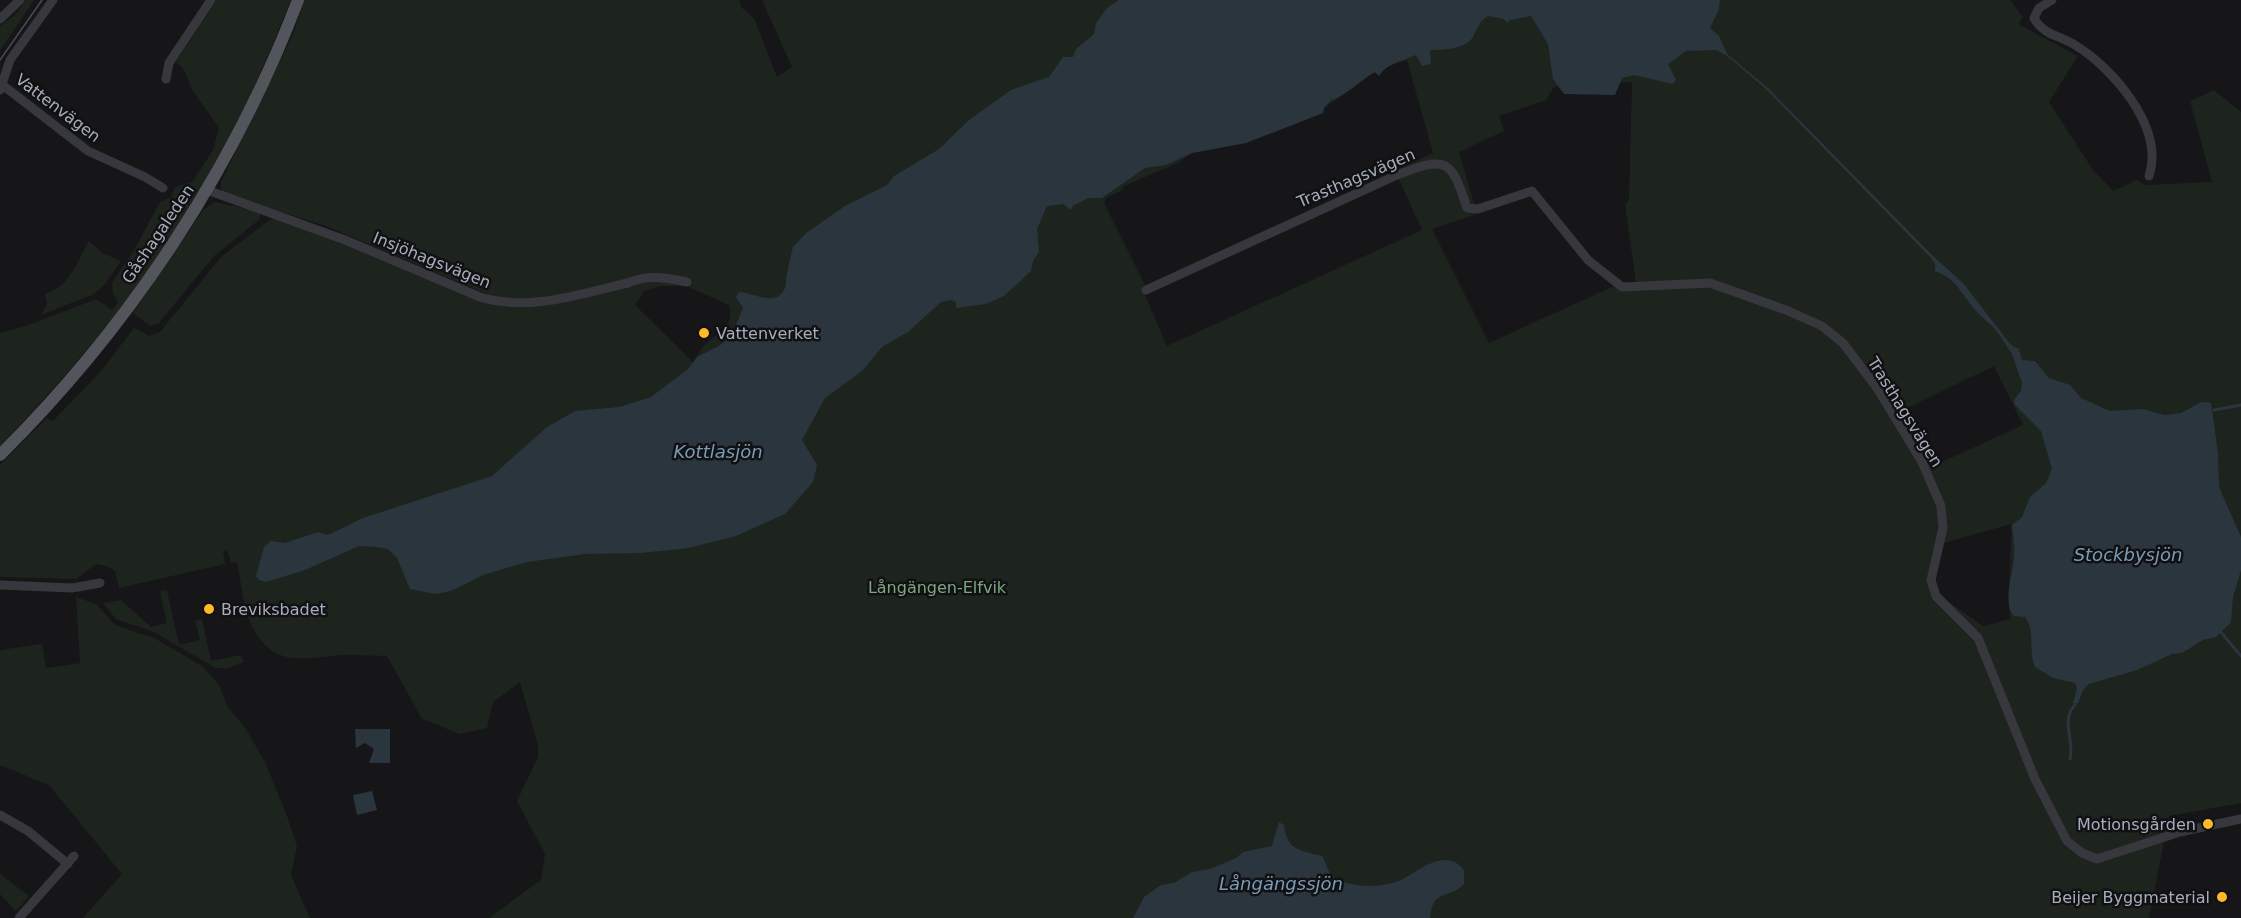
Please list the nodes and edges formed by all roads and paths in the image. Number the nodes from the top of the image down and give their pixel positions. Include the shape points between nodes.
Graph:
1 (20, 0) edge
2 (53, 0) edge
3 (211, 0) edge
4 (298, 0) edge
5 (2052, 0) edge
6 (0, 19) edge
7 (166, 79) dead end
8 (1, 86) edge
9 (2149, 176) dead end
10 (163, 189) dead end
11 (207, 190) junction
12 (687, 282) dead end
13 (1146, 290) dead end
14 (0, 455) edge
15 (100, 583) dead end
16 (0, 585) edge
17 (0, 815) edge
18 (2241, 819) edge
19 (19, 918) edge

1 - 6 street
2 - 8 street via 10,60
3 - 7 street via 169,63
4 - 11 main road, Gåshagaleden via 269,68
5 - 9 street via 2039,8 2034,18 2039,28 2074,44 2102,63 2125,87 2140,114 2150,145 2153,164
8 - 10 street, Vattenvägen via 88,151
11 - 12 street, Insjöhagsvägen via 345,240 502,304 531,304 640,278
11 - 14 main road, Gåshagaleden via 112,330 55,399
13 - 18 street, Trasthagsvägen via 1397,175 1441,163 1454,172 1467,208 1532,191 1588,260 1622,287 1710,283 1822,326 1843,344 1877,388 1922,462 1941,506 1943,528 1931,580 1936,596 1978,638 2037,784 2067,840 2074,848 2097,859 2180,832
15 - 16 street via 72,588
17 - 19 street via 71,860

